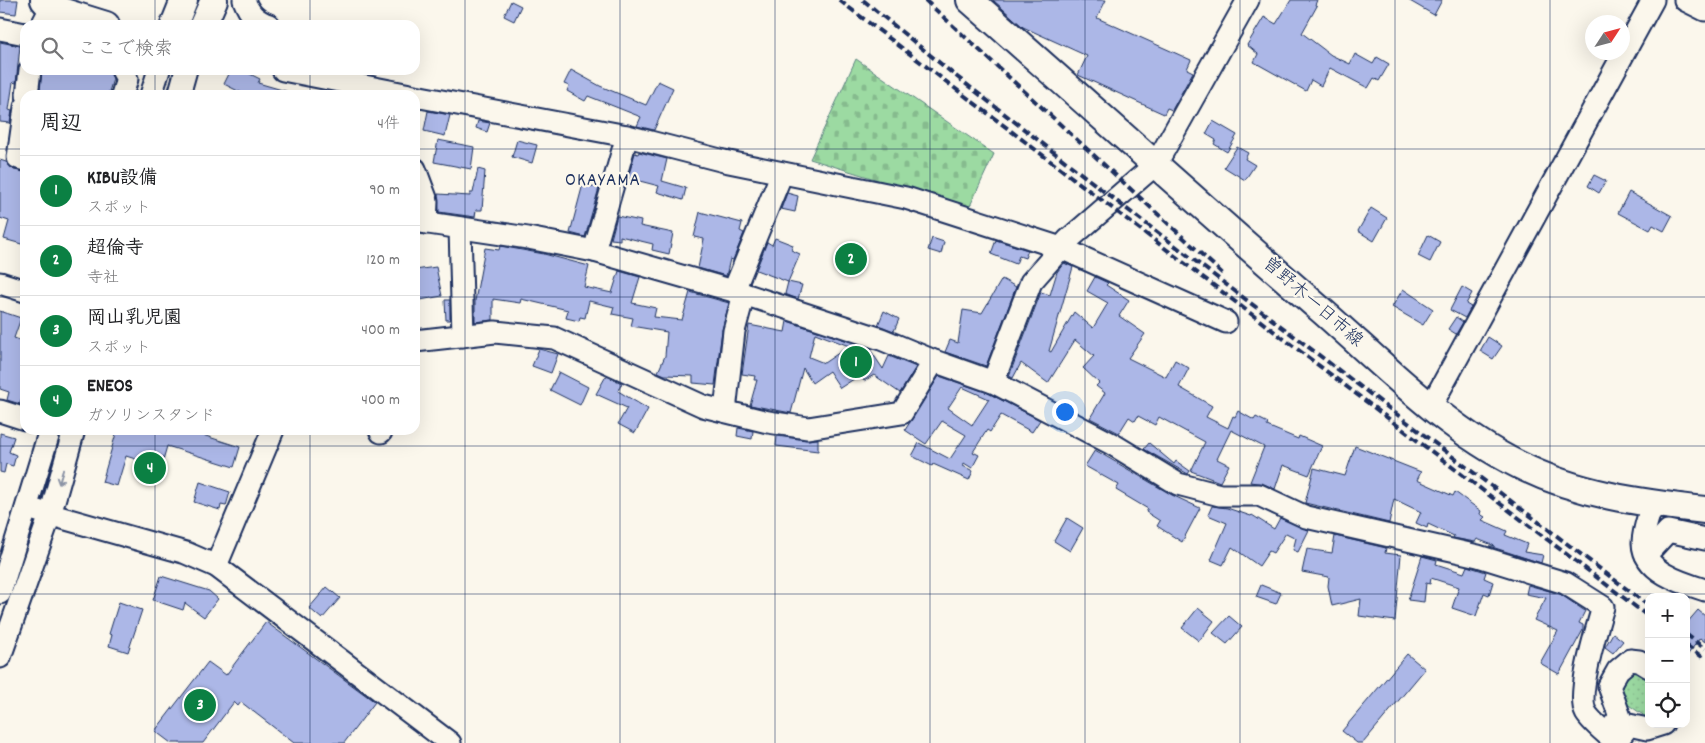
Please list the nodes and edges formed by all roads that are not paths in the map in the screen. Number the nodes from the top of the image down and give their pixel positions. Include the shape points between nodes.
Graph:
1 (184, 0) edge
2 (214, 0) edge
3 (244, 0) edge
4 (970, 0) edge
5 (1248, 0) edge
6 (1653, 0) edge
7 (1685, 0) edge
8 (52, 9) edge
9 (1705, 10) edge
10 (89, 20) edge
11 (176, 20) edge
12 (205, 20) edge
13 (257, 20) edge
14 (0, 29) edge
15 (20, 33) edge
16 (29, 75) edge
17 (125, 75) edge
18 (157, 75) edge
19 (185, 75) edge
20 (310, 75) edge
21 (28, 90) edge
22 (124, 90) edge
23 (152, 90) edge
24 (180, 90) edge
25 (380, 90) edge
26 (420, 98) edge
27 (627, 136) junction
28 (20, 143) edge
29 (20, 159) edge
30 (1156, 164) junction
31 (782, 172) junction
32 (420, 182) edge
33 (421, 222) edge
34 (460, 228) junction
35 (1061, 248) junction
36 (594, 252) junction
37 (0, 283) edge
38 (20, 289) edge
39 (739, 292) junction
40 (1226, 322) dead end
41 (463, 336) junction
42 (420, 341) edge
43 (934, 361) junction
44 (992, 382) junction
45 (1431, 406) junction
46 (0, 411) edge
47 (725, 411) junction
48 (20, 417) edge
49 (49, 435) edge
50 (73, 435) edge
51 (271, 435) edge
52 (1652, 504) junction
53 (27, 508) junction
54 (1705, 510) edge
55 (50, 515) junction
56 (1705, 539) edge
57 (1646, 555) junction
58 (216, 566) junction
59 (4, 569) edge
60 (1705, 590) edge
61 (0, 593) edge
62 (0, 657) edge
63 (1645, 664) edge
64 (1650, 728) edge
65 (1613, 740) edge
66 (450, 743) edge

1 - 11 main road
2 - 12 main road
3 - 13 street via 251,15
4 - 30 main road, 曽野木一日市線
5 - 30 street
6 - 45 street
7 - 9 street
8 - 10 main road
14 - 15 street
16 - 21 street
17 - 22 street via 127,79
18 - 23 street
19 - 24 street
20 - 25 street
26 - 27 street
27 - 31 street
27 - 36 street
28 - 29 street
30 - 35 street
30 - 45 main road, 曽野木一日市線
31 - 35 street via 906,198
31 - 39 street
32 - 33 street via 427,201
33 - 34 street
34 - 36 street
34 - 41 street
35 - 40 street
35 - 44 street via 1031,282
36 - 39 street
37 - 38 street
39 - 43 street via 881,339
39 - 47 street
41 - 42 street
41 - 47 street via 495,332 554,338 703,406
43 - 44 street
43 - 47 street via 902,413 808,428
44 - 65 street via 1112,444 1178,484 1220,495 1258,495 1306,517 1440,546 1565,583 1603,607 1589,658 1584,697 1586,713
45 - 52 main road, 曽野木一日市線 via 1467,434 1518,465 1593,492
46 - 48 street
49 - 53 street
50 -> 55 street
51 - 58 street
52 - 54 main road, 曽野木一日市線
52 - 57 street via 1645,532
53 - 55 street
53 - 59 street
55 - 58 street via 186,553
55 - 62 street
56 - 57 street via 1668,531
57 - 60 street via 1661,572
58 - 66 street
59 - 61 street
63 - 65 street via 1630,660 1618,670 1610,686 1620,717
64 - 65 street via 1628,725

